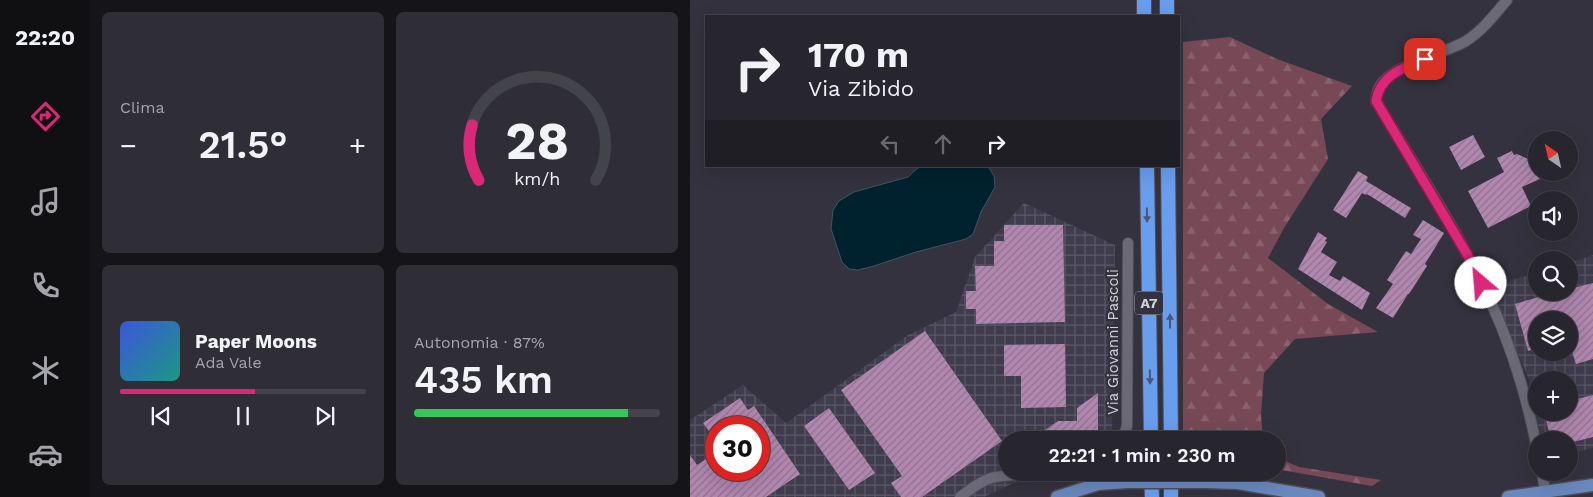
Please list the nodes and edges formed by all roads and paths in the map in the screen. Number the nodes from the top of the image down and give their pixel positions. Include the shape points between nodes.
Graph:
1 (1144, 0) edge
2 (1167, 0) edge
3 (1507, 0) edge
4 (1144, 15) edge
5 (1167, 15) edge
6 (1147, 167) edge
7 (1168, 167) edge
8 (1128, 243) dead end
9 (1125, 431) edge
10 (1151, 431) edge
11 (1171, 431) edge
12 (1533, 431) edge
13 (998, 478) edge
14 (1151, 481) edge
15 (1171, 481) edge
16 (1544, 481) edge
17 (1593, 485) edge
18 (1546, 495) edge
19 (960, 497) edge
20 (1057, 497) edge
21 (1152, 497) edge
22 (1171, 497) edge
23 (1319, 497) edge
24 (1508, 497) edge

1 - 4 highway
2 - 5 highway
3 - 12 street via 1466,40 1389,76 1380,86 1376,101 1467,254 1488,297 1522,385
6 -> 10 highway, A7
11 -> 7 highway, A7
8 - 9 street, Via Giovanni Pascoli
13 - 19 street via 975,486
14 - 21 highway
15 - 22 highway
16 - 18 street
17 - 18 main road
18 - 24 main road
20 - 23 main road, bridge via 1098,484 1206,482 1238,483

